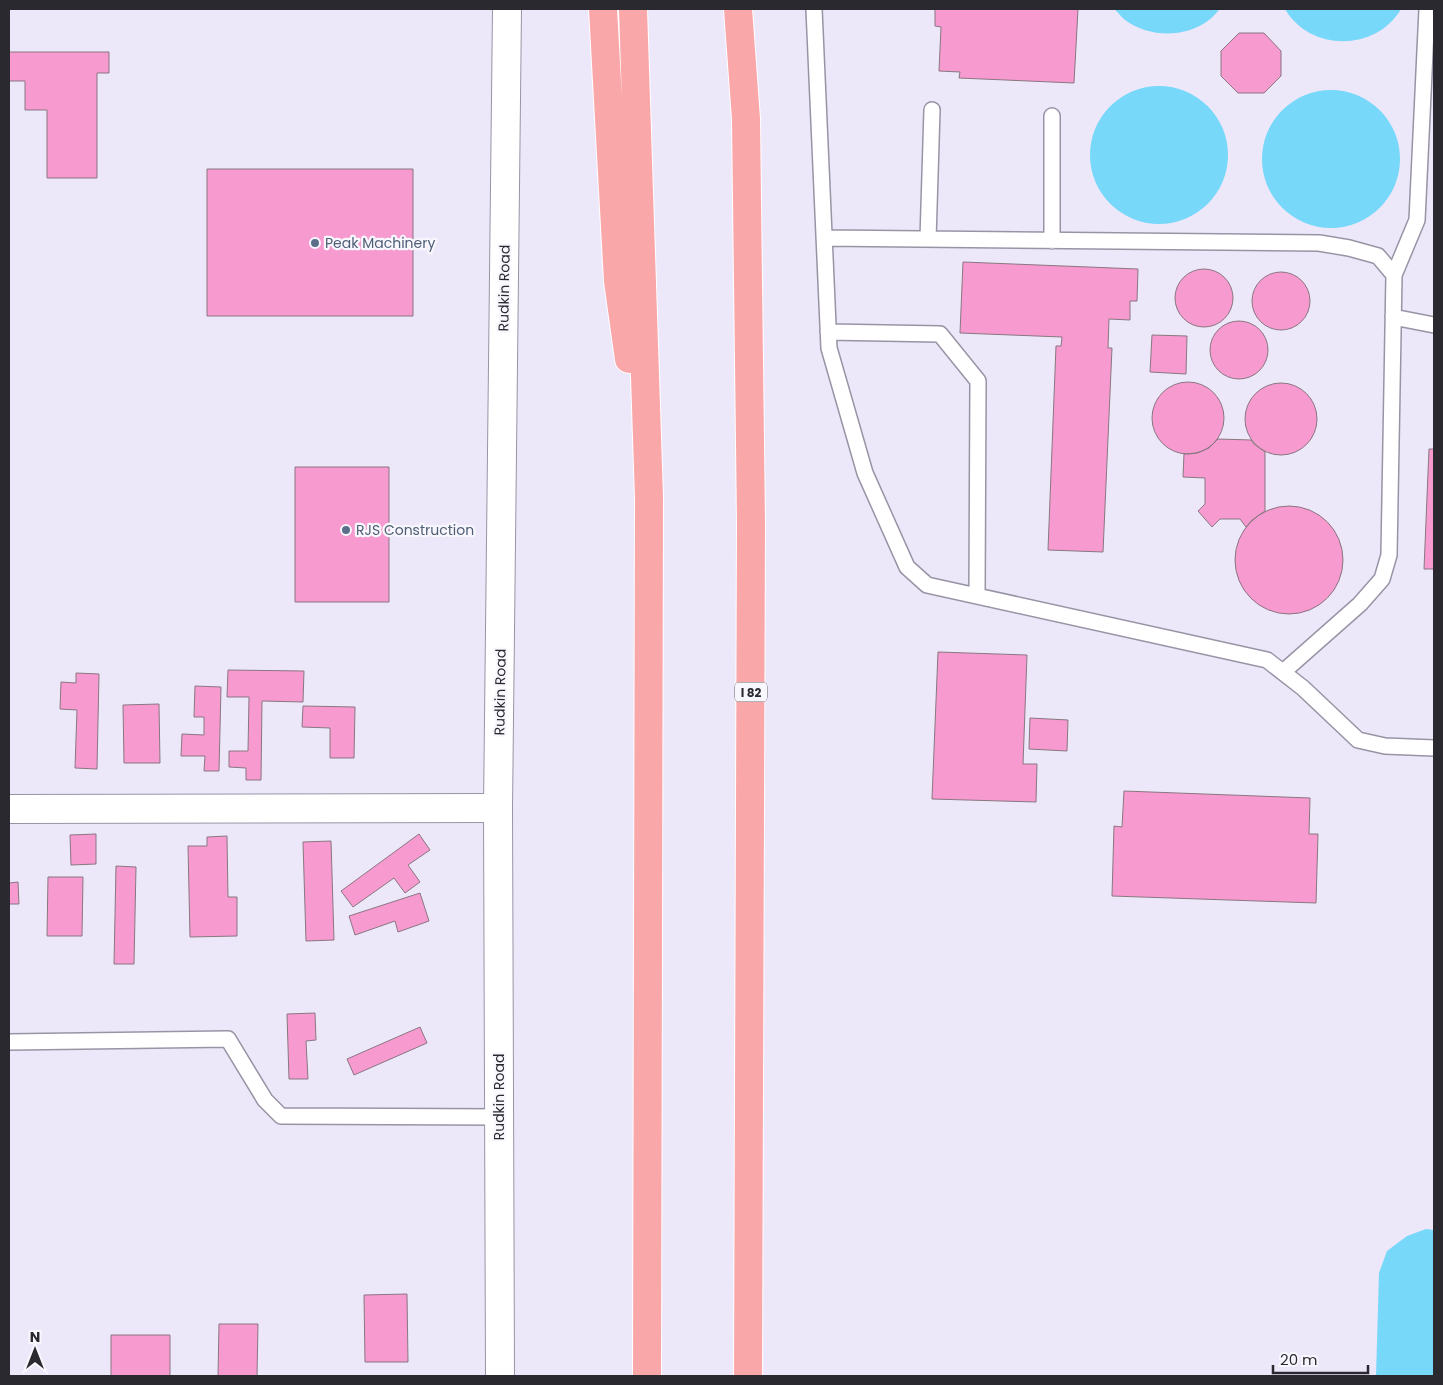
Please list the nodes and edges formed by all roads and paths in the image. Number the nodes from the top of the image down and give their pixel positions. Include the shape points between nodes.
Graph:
1 (508, 9) edge
2 (603, 9) edge
3 (633, 9) edge
4 (738, 9) edge
5 (814, 9) edge
6 (1427, 9) edge
7 (932, 110) dead end
8 (1052, 116) dead end
9 (824, 238) junction
10 (928, 239) junction
11 (1052, 241) junction
12 (1394, 275) junction
13 (1393, 317) junction
14 (1434, 325) edge
15 (828, 332) junction
16 (649, 498) junction
17 (977, 596) junction
18 (1283, 672) junction
19 (1434, 748) edge
20 (498, 808) junction
21 (9, 809) edge
22 (9, 1042) edge
23 (499, 1117) junction
24 (500, 1376) edge
25 (647, 1376) edge
26 (748, 1376) edge

1 - 20 street, Rudkin Road
2 - 16 highway via 618,282
3 - 16 highway
4 - 26 highway, I 82 via 746,119 751,523
5 - 9 lane
6 - 12 lane via 1417,220
7 - 10 lane
8 - 11 lane
9 - 10 lane
9 - 15 lane
10 - 11 lane
11 - 12 lane via 1319,243 1378,256
12 - 13 lane
13 - 14 lane
13 - 18 lane via 1389,556 1382,579 1360,604
15 - 17 lane via 828,348 865,474 907,567 927,585
15 - 17 lane via 940,334 978,381
16 - 25 highway
17 - 18 lane via 1267,660
18 - 19 lane via 1358,740 1385,746
20 - 21 street
20 - 23 street, Rudkin Road
22 - 23 lane via 228,1039 265,1100 281,1116
23 - 24 street, Rudkin Road

